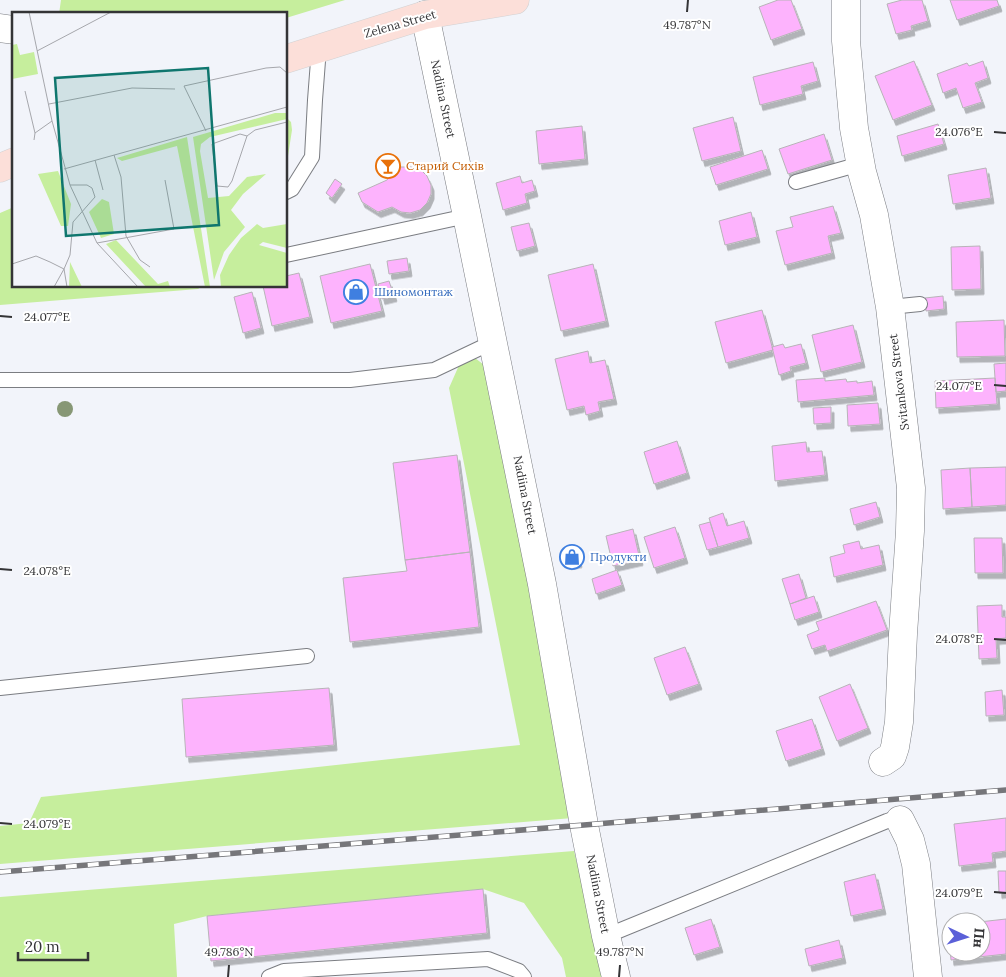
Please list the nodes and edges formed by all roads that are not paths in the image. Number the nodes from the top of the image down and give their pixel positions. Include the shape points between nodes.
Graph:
1 (516, 0) edge
2 (846, 0) edge
3 (425, 16) junction
4 (319, 48) junction
5 (288, 58) edge
6 (12, 163) edge
7 (860, 164) junction
8 (0, 168) edge
9 (796, 182) dead end
10 (288, 191) edge
11 (467, 216) junction
12 (288, 255) edge
13 (920, 304) dead end
14 (890, 307) junction
15 (493, 342) junction
16 (0, 380) edge
17 (307, 656) dead end
18 (0, 688) edge
19 (883, 762) dead end
20 (900, 820) joint
21 (606, 936) junction
22 (269, 977) edge
23 (524, 977) edge
24 (616, 977) edge
25 (928, 977) edge

1 - 3 main road, Zelena Street
2 - 7 street, Svitankova Street via 847,59
3 - 4 main road, Zelena Street
3 - 11 street, Nadiina Street
4 - 5 main road, Zelena Street
4 - 10 lane via 312,157
6 - 8 main road
7 - 9 lane
7 - 14 street, Svitankova Street via 874,215
11 - 12 lane
11 - 15 street, Nadiina Street
13 - 14 lane
14 - 19 street, Svitankova Street via 911,488 900,722 892,756
15 - 16 lane via 434,370 350,380
15 - 21 street, Nadiina Street via 542,584
17 - 18 lane
20 - 21 lane via 887,821
20 - 25 street via 910,840 916,864
21 - 24 street, Nadiina Street
22 - 23 lane via 284,971 488,959 519,971

